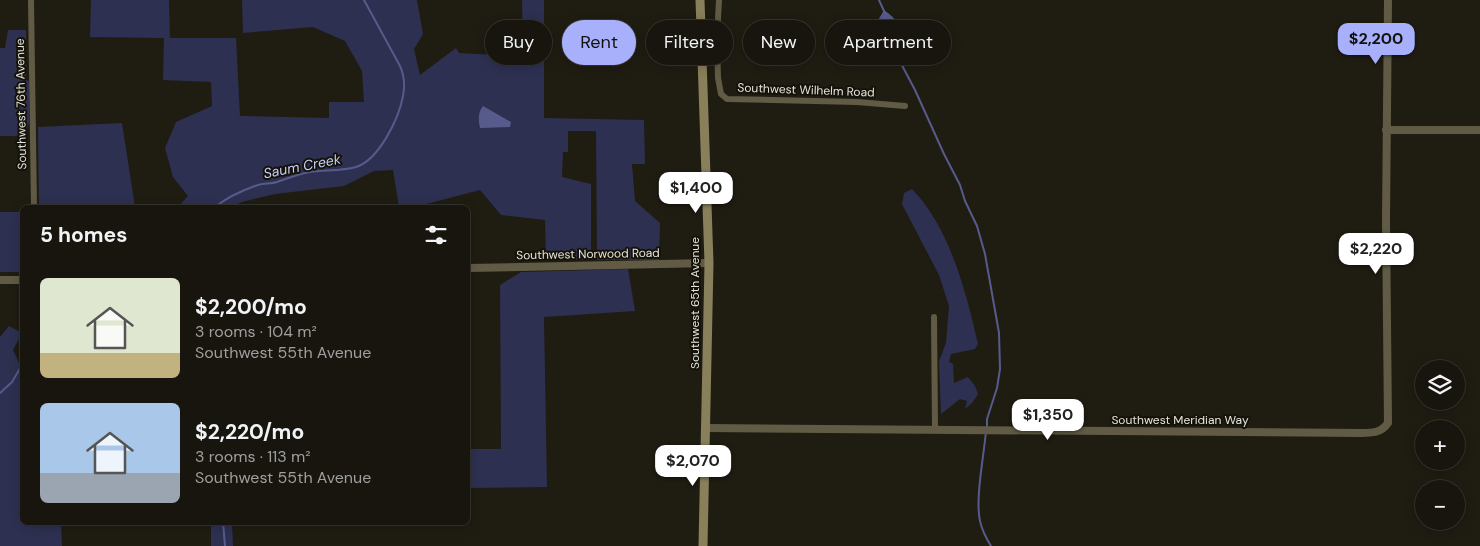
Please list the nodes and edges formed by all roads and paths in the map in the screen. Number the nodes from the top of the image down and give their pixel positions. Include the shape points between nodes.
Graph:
1 (31, 0) edge
2 (700, 0) edge
3 (719, 0) edge
4 (1388, 0) edge
5 (701, 20) edge
6 (718, 20) edge
7 (702, 65) edge
8 (718, 65) edge
9 (905, 106) dead end
10 (1386, 130) junction
11 (1480, 130) edge
12 (34, 205) edge
13 (709, 263) junction
14 (470, 268) edge
15 (0, 280) edge
16 (20, 280) edge
17 (934, 317) dead end
18 (706, 428) junction
19 (935, 429) junction
20 (703, 546) edge

1 - 12 street, Southwest 76th Avenue
2 - 5 main road, Southwest 65th Avenue
3 - 6 street
4 - 10 street
7 - 13 main road, Southwest 65th Avenue
8 - 9 street, Southwest Wilhelm Road via 719,88 726,99
10 - 11 street
10 - 19 street, Southwest Meridian Way via 1388,423 1382,429 1361,433
13 - 14 street, Southwest Norwood Road
13 - 18 main road, Southwest 65th Avenue
15 - 16 street
17 - 19 street
18 - 19 street, Southwest Meridian Way
18 - 20 main road, Southwest 65th Avenue

